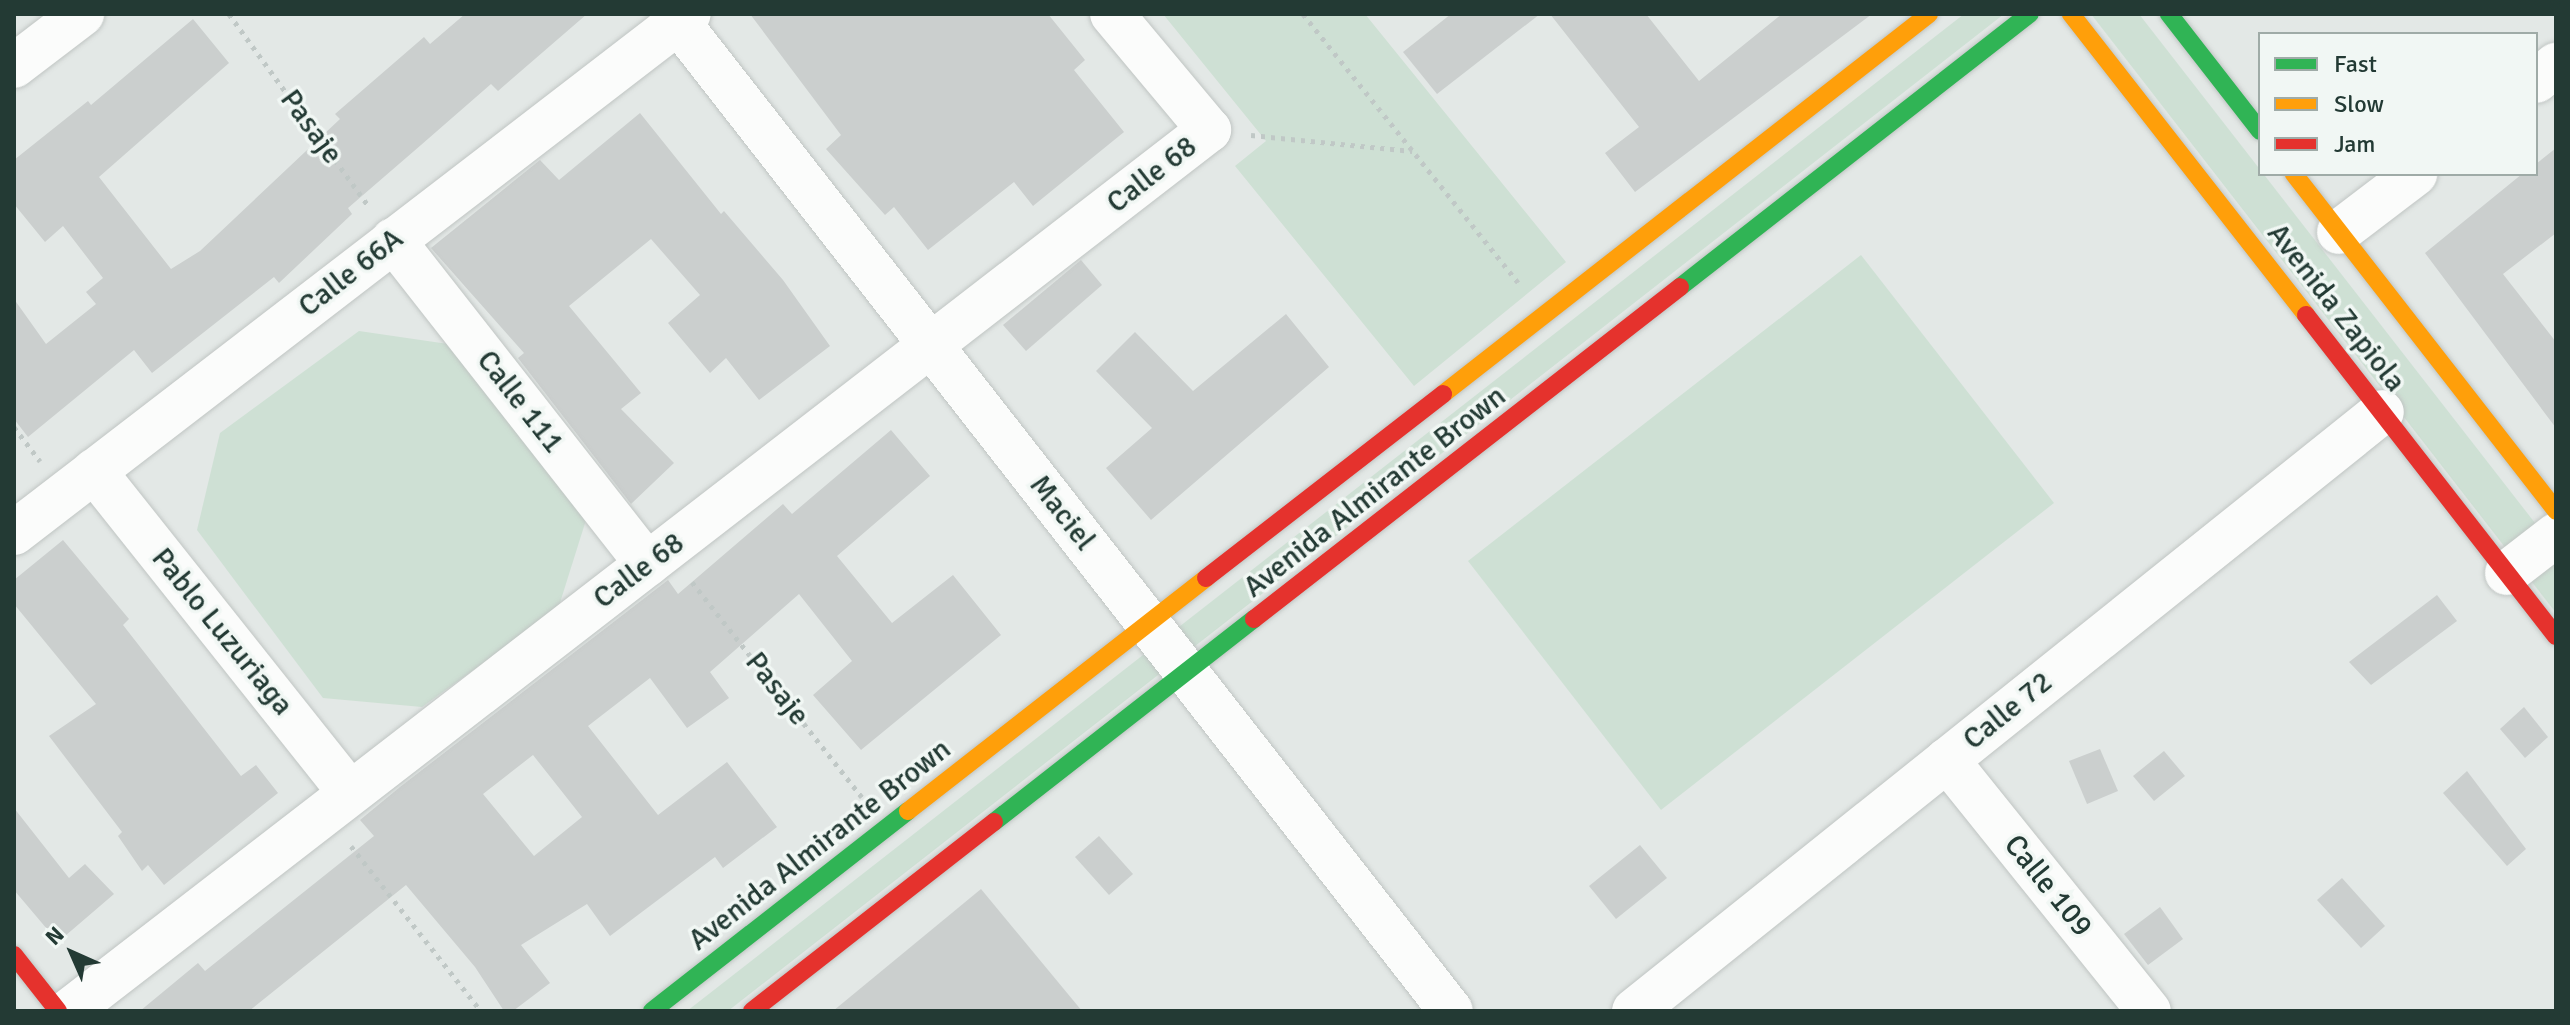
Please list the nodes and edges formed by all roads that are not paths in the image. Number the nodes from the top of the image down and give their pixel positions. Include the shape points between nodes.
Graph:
1 (82, 14) edge
2 (1112, 14) edge
3 (1929, 14) edge
4 (2030, 14) edge
5 (2071, 14) edge
6 (2169, 14) edge
7 (680, 17) edge
8 (2556, 65) edge
9 (14, 66) edge
10 (2538, 79) edge
11 (2258, 128) edge
12 (2296, 176) edge
13 (2412, 176) edge
14 (2339, 232) junction
15 (393, 240) junction
16 (932, 346) junction
17 (2382, 412) junction
18 (94, 471) junction
19 (2556, 511) edge
20 (14, 533) edge
21 (2556, 535) edge
22 (657, 557) junction
23 (2507, 573) junction
24 (1149, 624) junction
25 (2556, 636) edge
26 (1188, 674) junction
27 (1947, 760) junction
28 (338, 803) junction
29 (14, 955) edge
30 (58, 1011) edge
31 (69, 1011) edge
32 (652, 1011) edge
33 (752, 1011) edge
34 (1451, 1011) edge
35 (1634, 1011) edge
36 (2149, 1011) edge

1 - 9 street
2 - 16 street, Calle 68 via 1209,130
3 - 24 main road, Avenida Almirante Brown
4 - 26 main road, Avenida Almirante Brown
5 - 17 main road, Avenida Zapiola
6 - 11 main road
7 - 15 street, Calle 66A
7 - 16 street, Maciel
8 - 10 street
12 - 14 main road, Avenida Zapiola
13 - 14 street
14 - 19 main road, Avenida Zapiola
15 - 18 street, Calle 66A
15 - 22 street, Calle 111
16 - 22 street, Calle 68
16 - 24 street, Maciel
17 - 23 main road, Avenida Zapiola
17 - 27 street, Calle 72
18 - 20 street, Calle 66A
18 - 28 street, Pablo Luzuriaga
21 - 23 street
22 - 28 street, Calle 68
23 - 25 main road, Avenida Zapiola
24 - 26 street, Maciel
24 - 32 main road, Avenida Almirante Brown
26 - 33 main road, Avenida Almirante Brown
26 - 34 street, Maciel
27 - 35 street, Calle 72
27 - 36 street, Calle 109
28 - 31 street, Calle 68
29 - 30 main road

